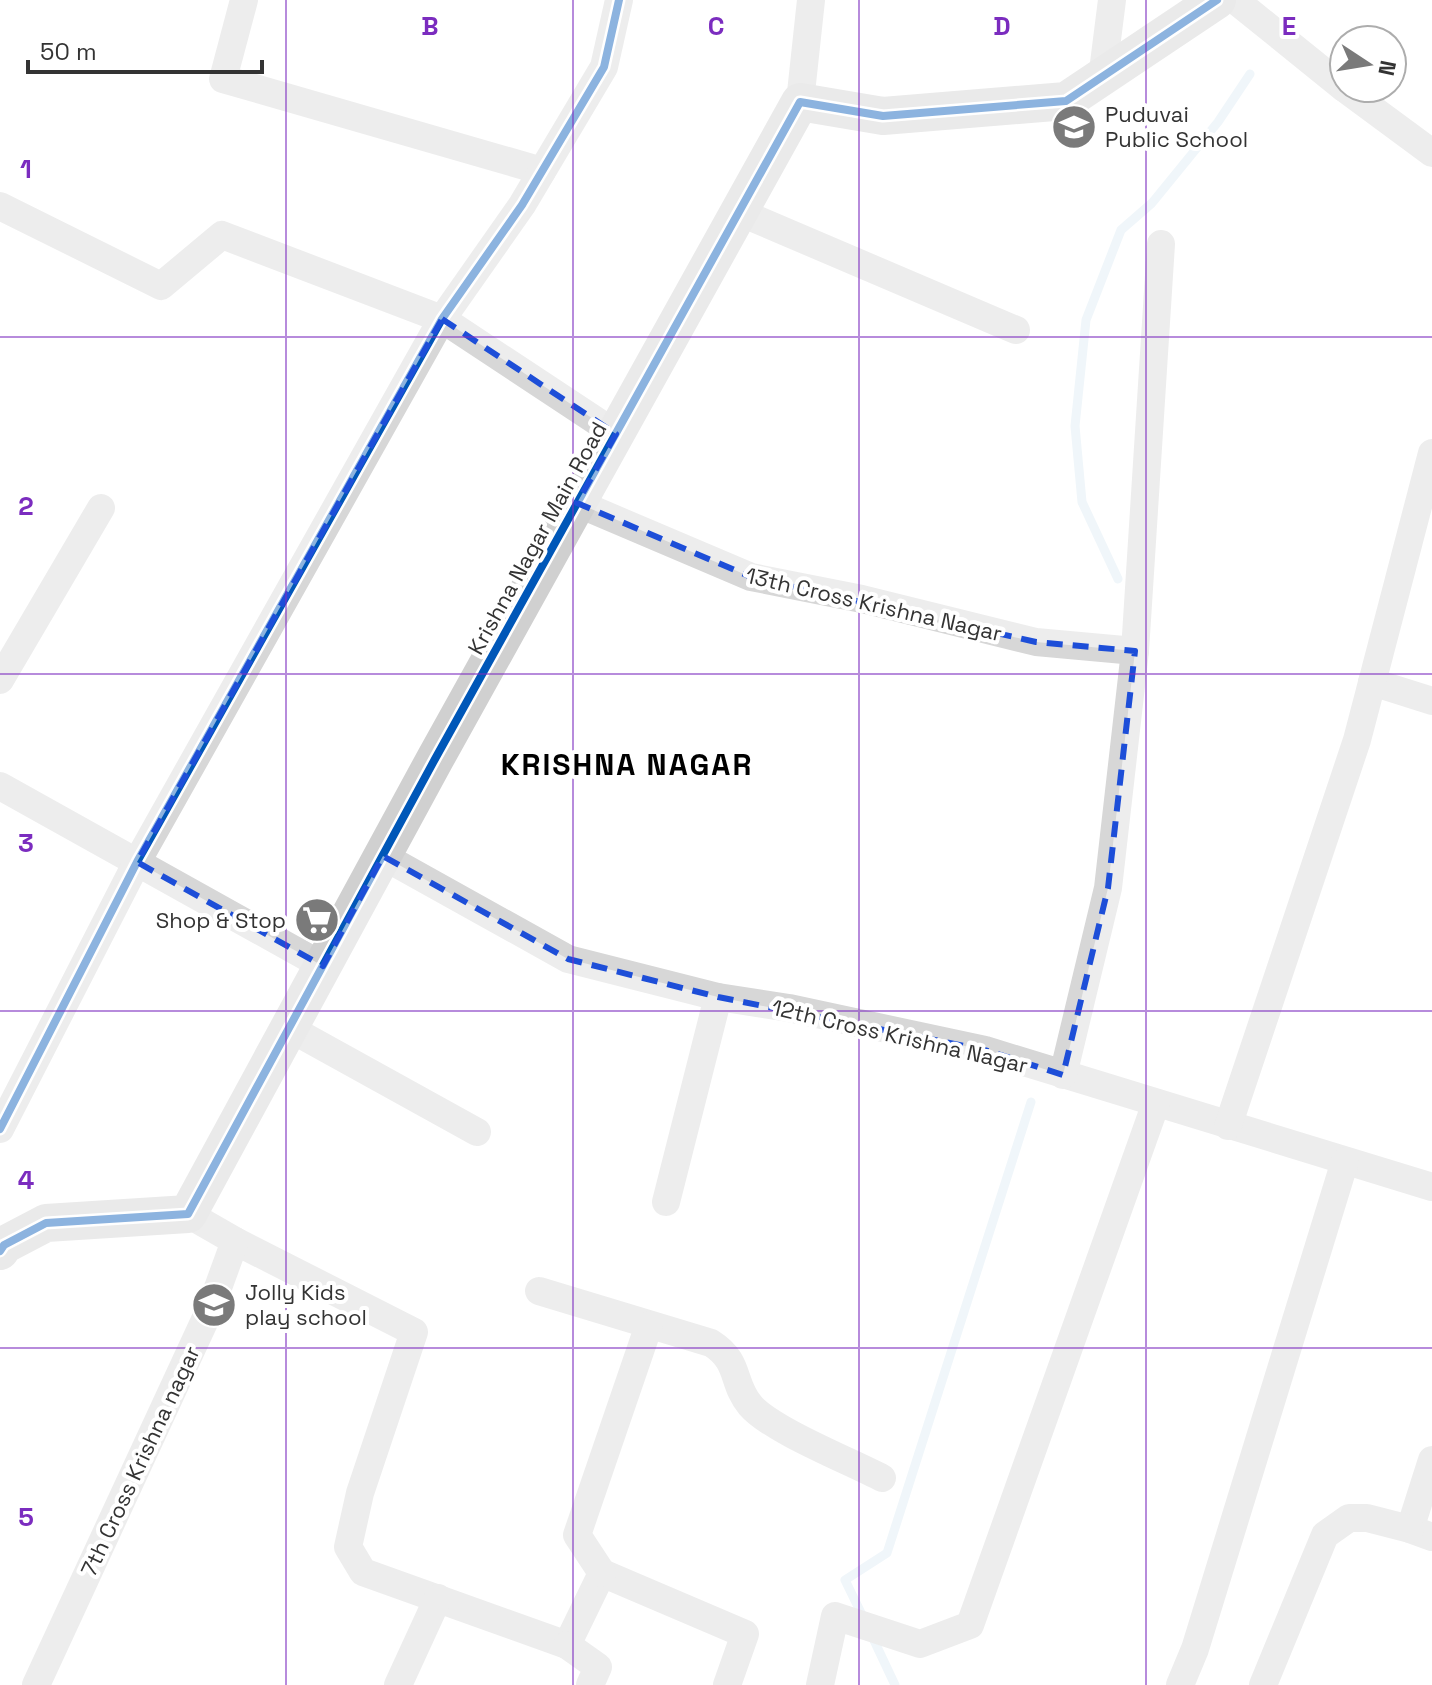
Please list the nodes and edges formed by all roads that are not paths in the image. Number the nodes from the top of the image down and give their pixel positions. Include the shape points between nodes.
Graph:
1 (244, 0) edge
2 (619, 0) edge
3 (811, 0) edge
4 (1112, 0) edge
5 (1217, 0) edge
6 (1235, 0) edge
7 (1328, 75) edge
8 (1102, 79) junction
9 (800, 102) junction
10 (1366, 104) edge
11 (1432, 153) edge
12 (542, 171) junction
13 (0, 206) edge
14 (739, 212) junction
15 (1161, 244) dead end
16 (442, 319) junction
17 (1016, 330) dead end
18 (616, 434) junction
19 (1432, 453) edge
20 (577, 503) junction
21 (101, 508) dead end
22 (1135, 651) junction
23 (0, 680) edge
24 (1372, 682) junction
25 (1432, 701) edge
26 (0, 786) edge
27 (383, 856) junction
28 (137, 862) junction
29 (323, 966) junction
30 (718, 997) junction
31 (289, 1028) junction
32 (1063, 1075) junction
33 (1156, 1103) junction
34 (1228, 1126) junction
35 (0, 1129) edge
36 (477, 1132) dead end
37 (1345, 1161) junction
38 (1430, 1178) edge
39 (666, 1202) dead end
40 (188, 1214) junction
41 (235, 1241) junction
42 (0, 1251) edge
43 (539, 1291) dead end
44 (649, 1325) junction
45 (1432, 1460) edge
46 (882, 1478) dead end
47 (1421, 1533) edge
48 (602, 1573) junction
49 (438, 1598) junction
50 (567, 1645) junction
51 (36, 1685) edge
52 (398, 1685) edge
53 (590, 1685) edge
54 (727, 1685) edge
55 (820, 1685) edge
56 (1180, 1685) edge
57 (1263, 1685) edge

1 - 12 street via 223,79
2 - 12 street via 604,67
3 - 9 street
4 - 8 street
5 - 8 street
6 - 7 street
8 - 9 street via 1066,101 883,116
9 - 14 street, Krishna Nagar Main Road
10 - 11 street
12 - 16 street
13 - 16 street via 161,286 222,235
14 - 17 street
14 - 18 street, Krishna Nagar Main Road
15 - 22 street
16 - 18 street
16 - 28 street
18 - 20 street, Krishna Nagar Main Road
19 - 24 street
20 - 22 street, 13th Cross Krishna Nagar via 751,577 1036,642
20 - 27 street, Krishna Nagar Main Road
21 - 23 street
22 - 32 street via 1108,888
24 - 25 street
24 - 34 street
26 - 28 street
27 - 29 street, Krishna Nagar Main Road
27 - 30 street, 12th Cross Krishna Nagar via 568,959
28 - 29 street
28 - 35 street
29 - 31 street, Krishna Nagar Main Road
30 - 32 street, 12th Cross Krishna Nagar via 985,1050
30 - 39 street
31 - 36 street
31 - 40 street, Krishna Nagar Main Road
32 - 33 street, 12th Cross Krishna Nagar
33 - 34 street, 12th Cross Krishna Nagar
33 - 55 street via 970,1625 920,1644 835,1616
34 - 37 street, 12th Cross Krishna Nagar
37 - 38 street, 12th Cross Krishna Nagar
37 - 56 street
40 - 41 street
40 - 42 street via 46,1223
41 - 49 street via 414,1332 360,1493 348,1547 363,1572
41 - 51 street, 7th Cross Krishna nagar via 211,1307
43 - 44 street
44 - 46 street via 711,1343 727,1353 749,1404 766,1418
44 - 48 street via 577,1535
45 - 47 street
47 - 57 street via 1349,1518 1325,1535
48 - 50 street
48 - 54 street via 745,1634
49 - 50 street
49 - 52 street
50 - 53 street via 598,1667

